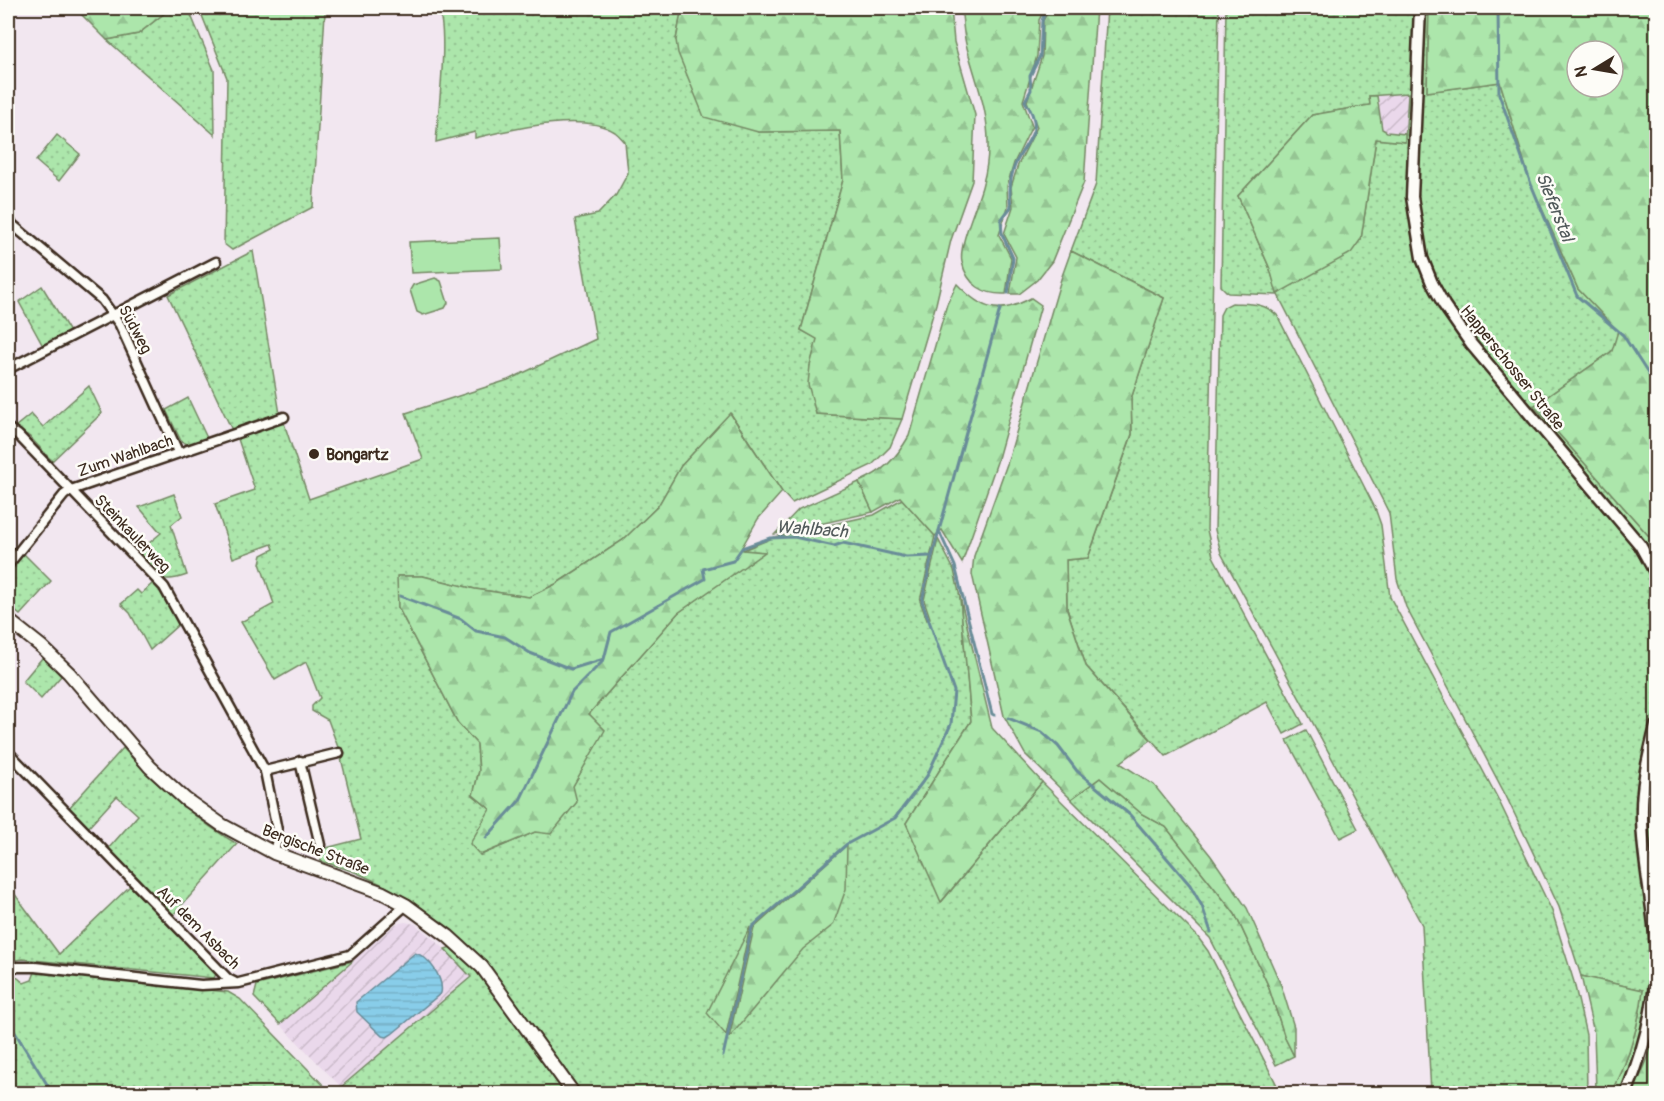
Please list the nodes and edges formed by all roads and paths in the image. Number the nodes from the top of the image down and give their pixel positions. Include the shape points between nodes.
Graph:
1 (1420, 8) edge
2 (8, 221) edge
3 (216, 262) dead end
4 (113, 314) junction
5 (8, 369) edge
6 (284, 417) dead end
7 (8, 428) edge
8 (178, 452) junction
9 (71, 490) junction
10 (8, 566) edge
11 (1656, 574) edge
12 (8, 620) edge
13 (1656, 726) edge
14 (8, 752) edge
15 (339, 753) dead end
16 (300, 761) junction
17 (266, 771) junction
18 (320, 845) dead end
19 (274, 853) junction
20 (406, 905) junction
21 (8, 967) edge
22 (234, 983) junction
23 (574, 1094) edge
24 (1626, 1094) edge

1 - 11 street, Happerschosser Straße via 1412,197 1422,258 1432,284 1471,344 1640,545
2 - 4 street, Südweg via 102,300
3 - 4 street
4 - 5 street
4 - 8 street, Südweg
6 - 8 street, Zum Wahlbach
7 - 9 street, Steinkaulerweg
8 - 9 street, Zum Wahlbach
9 - 10 street, Zum Wahlbach
9 - 17 street, Steinkaulerweg via 164,587
12 - 19 main road, Bergische Straße via 69,673 150,767 185,799 222,825
13 - 24 street via 1645,771 1642,815 1655,929 1655,980 1649,1021
14 - 22 street, Auf dem Asbach
15 - 16 street
16 - 17 street
16 - 18 street
17 - 19 street, Steinkaulerweg via 278,835
19 - 20 main road, Bergische Straße via 383,892
20 - 22 street, Auf dem Asbach via 350,955
20 - 23 main road, Bergische Straße via 482,967
21 - 22 street via 201,985

